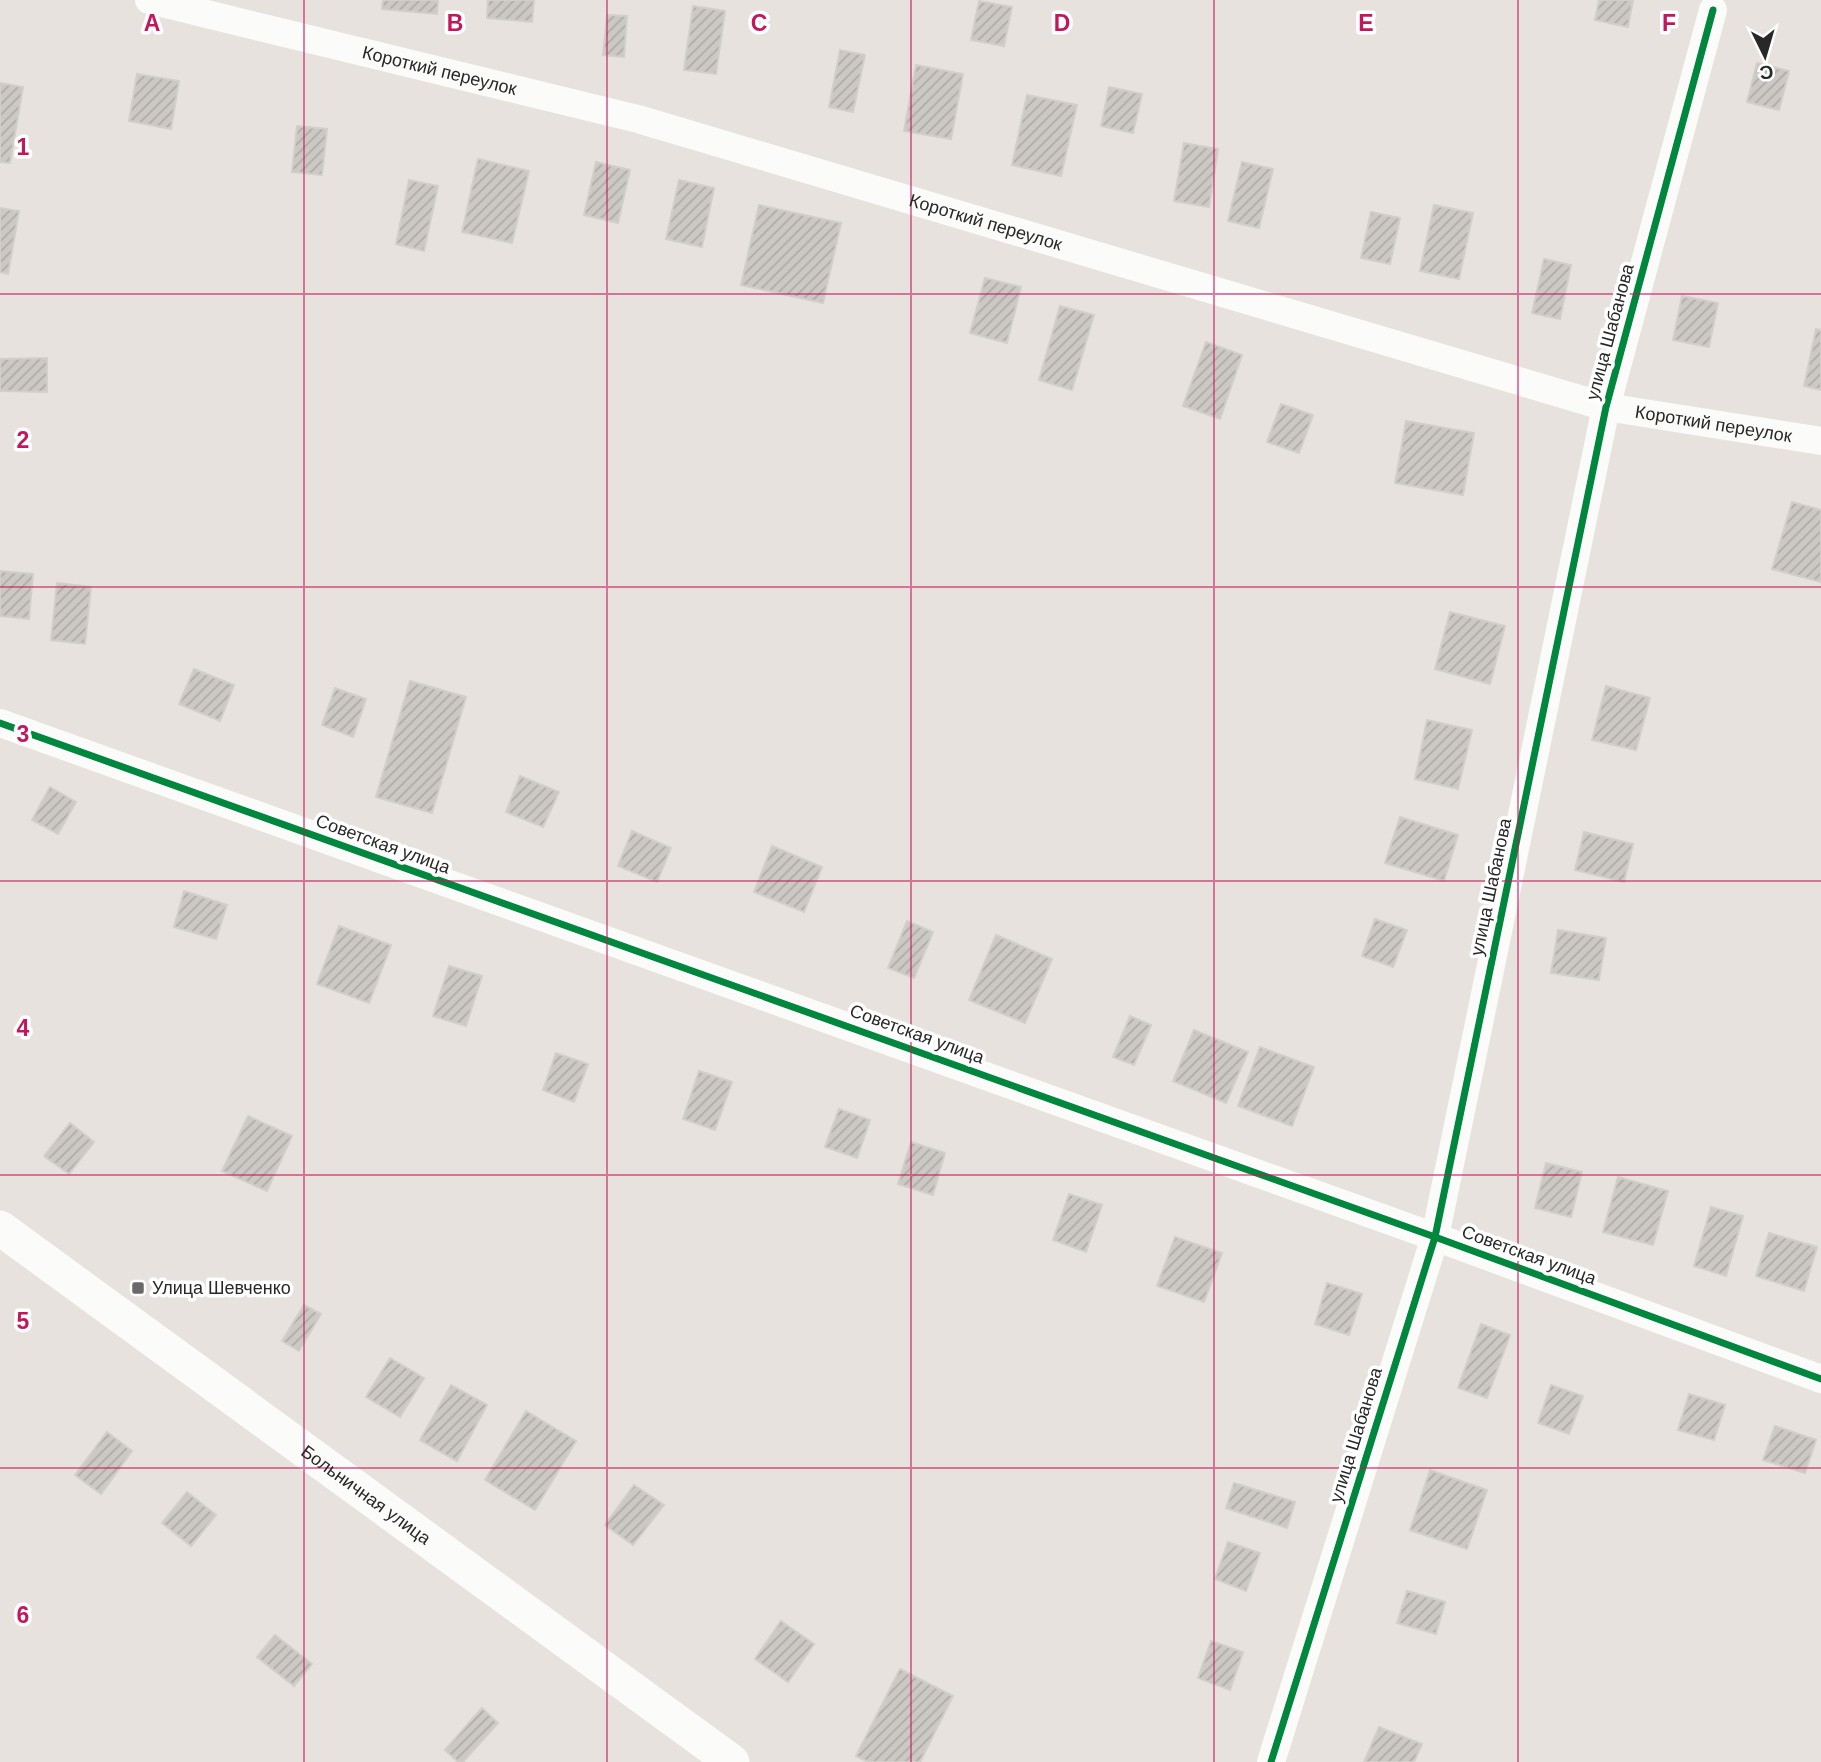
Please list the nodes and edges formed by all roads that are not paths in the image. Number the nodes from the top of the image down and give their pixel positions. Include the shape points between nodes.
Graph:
1 (149, 0) edge
2 (1713, 10) dead end
3 (1606, 407) junction
4 (1821, 441) edge
5 (0, 723) edge
6 (0, 1228) edge
7 (1435, 1237) junction
8 (1821, 1380) edge
9 (732, 1762) edge
10 (1271, 1762) edge

1 - 3 street, Короткий переулок via 638,119
2 - 3 street, улица Шабанова
3 - 4 street, Короткий переулок
3 - 7 street, улица Шабанова
5 - 7 street, Советская улица
6 - 9 street, Больничная улица
7 - 8 street, Советская улица
7 - 10 street, улица Шабанова

